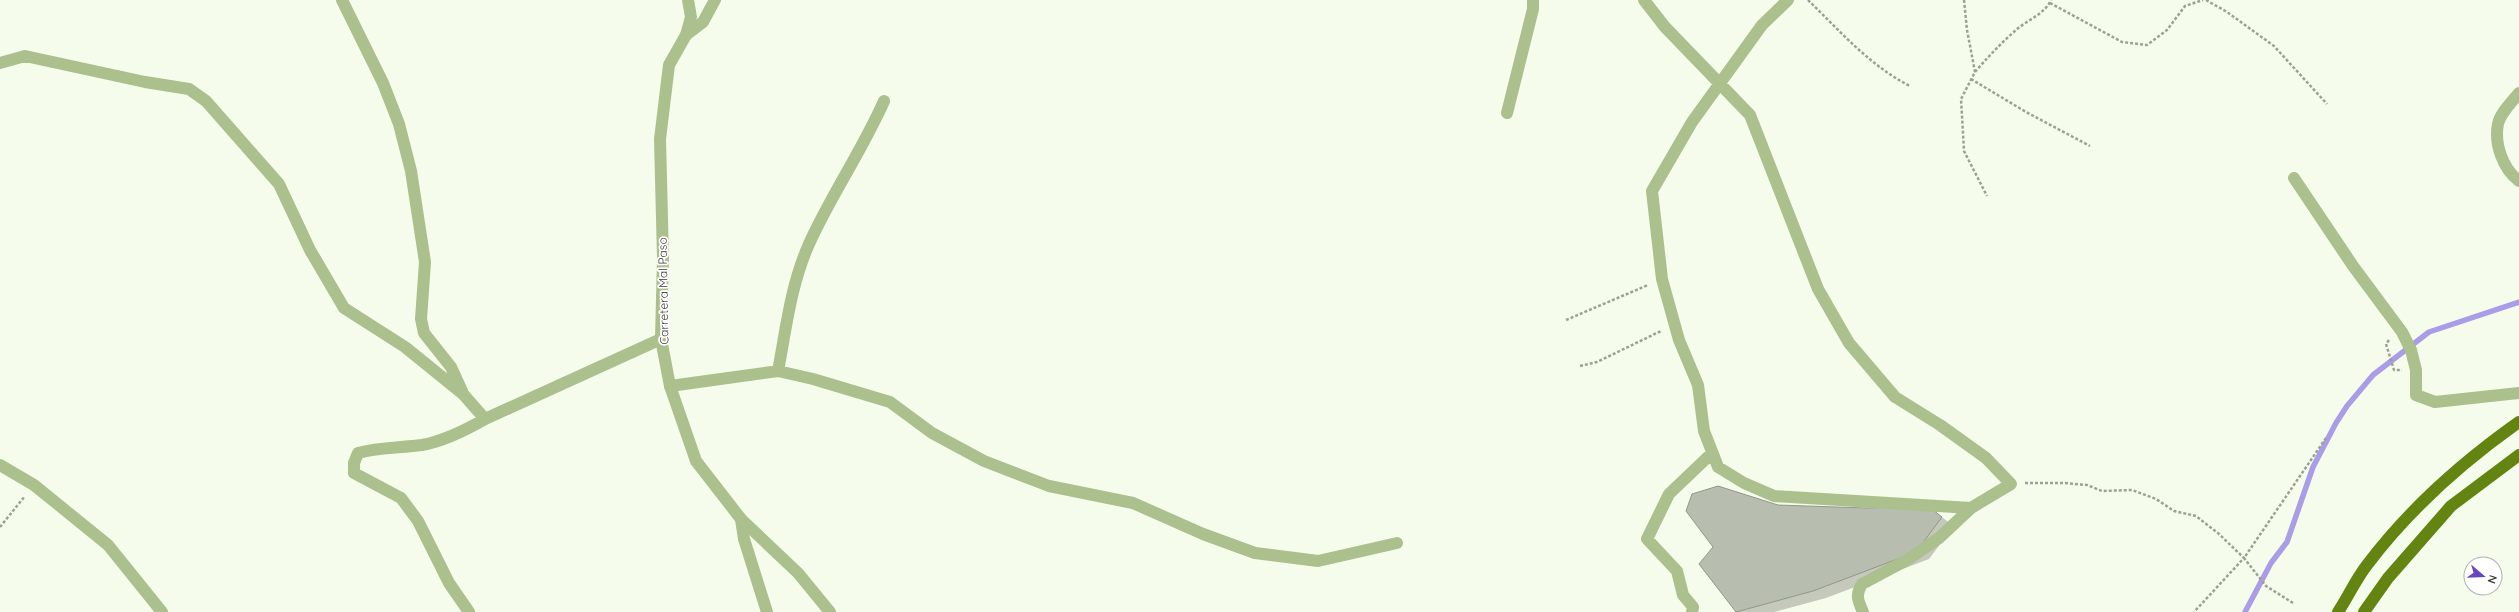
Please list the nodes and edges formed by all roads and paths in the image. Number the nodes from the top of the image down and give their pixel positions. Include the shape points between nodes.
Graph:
1 (342, 0) edge
2 (688, 0) edge
3 (715, 0) edge
4 (1533, 0) edge
5 (1644, 0) edge
6 (1788, 0) edge
7 (1808, 0) edge
8 (1964, 0) edge
9 (2203, 0) edge
10 (2206, 0) edge
11 (2050, 1) edge
12 (686, 35) junction
13 (0, 63) edge
14 (1975, 72) junction
15 (1971, 79) junction
16 (1719, 85) junction
17 (1910, 86) dead end
18 (2519, 93) edge
19 (884, 101) dead end
20 (2327, 104) dead end
21 (1507, 113) dead end
22 (2090, 146) dead end
23 (2294, 178) dead end
24 (2519, 181) edge
25 (1987, 196) dead end
26 (1662, 279) junction
27 (1566, 320) dead end
28 (1674, 325) junction
29 (661, 339) junction
30 (2386, 344) dead end
31 (1580, 366) dead end
32 (2394, 370) dead end
33 (778, 371) junction
34 (670, 386) junction
35 (2519, 393) edge
36 (463, 394) junction
37 (485, 419) junction
38 (2519, 422) edge
39 (2326, 438) dead end
40 (1712, 453) junction
41 (2519, 456) edge
42 (0, 465) edge
43 (2011, 484) junction
44 (34, 485) junction
45 (1971, 508) junction
46 (741, 519) junction
47 (0, 527) edge
48 (1397, 543) dead end
49 (2244, 558) junction
50 (2292, 603) dead end
51 (162, 612) edge
52 (469, 612) edge
53 (768, 612) edge
54 (830, 612) edge
55 (1692, 612) edge
56 (1863, 612) edge
57 (2194, 612) edge
58 (2338, 612) edge
59 (2364, 612) edge

1 - 36 street via 383,83 399,124 412,171 424,262 421,319 424,333 451,367
2 - 12 street, Carretera Mal Paso via 691,17
3 - 12 street via 703,22
4 - 21 street via 1533,9
5 - 16 street via 1665,27
6 - 16 street via 1762,25
7 - 17 path via 1870,60
8 - 14 path via 1966,30
9 - 11 path via 2185,6 2167,30 2147,45 2122,42
10 - 20 path via 2274,46
11 - 14 path via 1996,47
12 - 29 street, Carretera Mal Paso via 669,65 661,131
13 - 36 street via 25,56 189,89 206,101 279,184 310,250 344,308 405,347
14 - 15 path
15 - 22 path
15 - 25 path via 1961,99 1964,151
16 - 26 street via 1692,122 1652,191
16 - 43 street via 1750,115 1818,289 1849,343 1895,396 1940,424 1986,458
18 - 24 street via 2498,123 2497,144 2506,166
19 - 33 street via 808,244 792,294
23 - 35 street via 2353,266 2402,332 2415,366 2416,395 2435,402
26 - 27 path
26 - 28 street
28 - 31 path via 1597,362
28 - 40 street via 1698,385 1704,431
29 - 34 street, Carretera Mal Paso
29 - 37 street
30 - 32 path
33 - 34 street
33 - 48 street via 890,402 932,433 984,461 1048,486 1133,503 1255,553 1318,560
34 - 46 street, Carretera Mal Paso via 696,461
36 - 37 street
37 - 52 street via 463,432 422,444 376,448 358,453 354,463 354,473 401,498 418,521 450,583
38 - 58 highway via 2452,472 2407,515 2366,566
39 - 49 path
40 - 45 street via 1718,467 1744,483 1774,496
40 - 55 street via 1668,494 1647,539 1677,571 1683,595 1693,607
41 - 59 highway via 2451,506 2388,578
42 - 44 street
43 - 45 street
43 - 49 path via 2064,483 2087,485 2102,491 2132,490 2156,499 2174,511 2196,516
44 - 47 path
44 - 51 street via 108,545
45 - 56 street via 1939,538 1908,560 1862,584 1857,590 1857,599
46 - 53 street, Carretera Mal Paso via 744,539
46 - 54 street via 798,573
49 - 50 path via 2266,586
49 - 57 path

